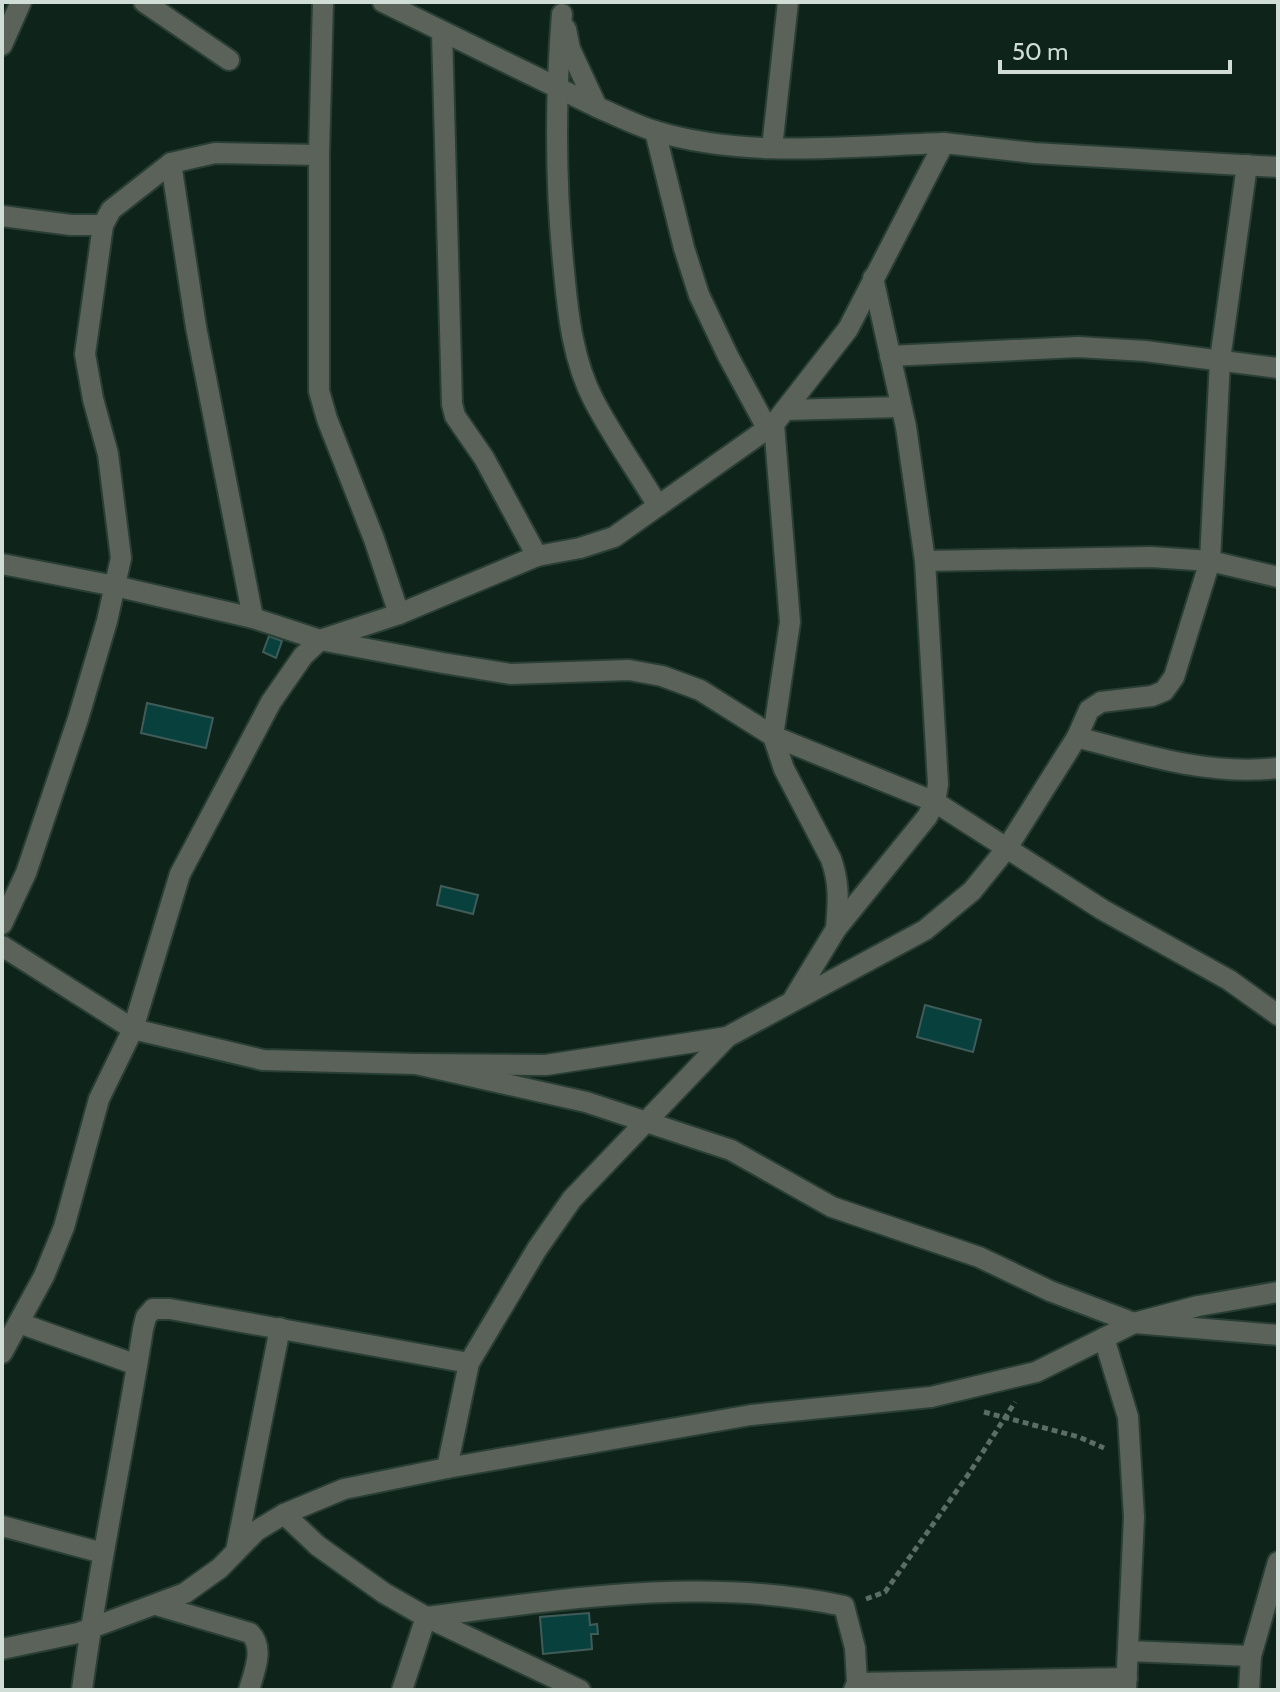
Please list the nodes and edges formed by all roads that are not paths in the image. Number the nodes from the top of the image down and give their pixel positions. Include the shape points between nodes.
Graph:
1 (21, 2) edge
2 (144, 2) edge
3 (323, 2) edge
4 (383, 2) edge
5 (788, 2) edge
6 (561, 8) edge
7 (442, 32) junction
8 (2, 45) edge
9 (229, 60) dead end
10 (556, 89) junction
11 (597, 107) junction
12 (655, 131) junction
13 (944, 143) junction
14 (772, 148) junction
15 (319, 155) junction
16 (171, 163) junction
17 (1247, 165) junction
18 (1278, 167) edge
19 (2, 216) edge
20 (103, 225) junction
21 (873, 278) junction
22 (890, 356) junction
23 (1220, 360) junction
24 (1278, 368) edge
25 (901, 407) junction
26 (775, 421) junction
27 (658, 506) junction
28 (537, 556) junction
29 (925, 561) junction
30 (1210, 561) junction
31 (2, 564) edge
32 (1278, 577) edge
33 (115, 586) junction
34 (399, 614) junction
35 (253, 618) junction
36 (320, 640) junction
37 (773, 736) junction
38 (1077, 737) junction
39 (1278, 768) edge
40 (935, 802) junction
41 (1007, 848) junction
42 (2, 924) edge
43 (836, 929) junction
44 (2, 946) edge
45 (792, 1001) junction
46 (1278, 1015) edge
47 (133, 1029) junction
48 (727, 1037) junction
49 (416, 1064) junction
50 (648, 1122) junction
51 (1278, 1292) edge
52 (19, 1323) junction
53 (1134, 1323) junction
54 (280, 1328) junction
55 (1278, 1335) edge
56 (1104, 1338) junction
57 (2, 1353) edge
58 (469, 1363) junction
59 (137, 1365) junction
60 (447, 1468) junction
61 (284, 1514) junction
62 (2, 1526) edge
63 (236, 1552) junction
64 (103, 1553) junction
65 (1278, 1562) edge
66 (156, 1605) junction
67 (426, 1617) junction
68 (90, 1627) junction
69 (2, 1649) edge
70 (1128, 1651) junction
71 (1251, 1656) junction
72 (995, 1684) edge
73 (1126, 1684) edge
74 (856, 1686) edge
75 (82, 1690) edge
76 (249, 1690) edge
77 (402, 1690) edge
78 (580, 1690) edge
79 (1249, 1690) edge

1 - 8 street
2 - 9 street
3 - 15 street
4 - 7 street
5 - 14 street
6 - 10 street
6 - 11 street via 570,49
7 - 10 street
7 - 28 street via 452,404
10 - 11 street
10 - 27 street via 557,204 576,352 593,400
11 - 12 street
12 - 14 street via 726,146
12 - 26 street via 699,295 728,356
13 - 14 street
13 - 17 street
13 - 21 street
15 - 16 street via 215,153
15 - 34 street via 319,391
16 - 20 street via 111,210
16 - 35 street via 196,327
17 - 18 street
17 - 23 street
19 - 20 street
20 - 33 street via 85,354 108,454 120,543
21 - 22 street
21 - 26 street via 848,329
22 - 23 street via 1078,347
22 - 25 street
23 - 24 street
23 - 30 street
25 - 26 street
25 - 29 street
26 - 27 street
26 - 37 street via 790,622
27 - 28 street via 614,537
28 - 34 street
29 - 30 street
29 - 40 street via 936,722
30 - 32 street
30 - 38 street via 1174,677 1164,691 1101,702 1089,710
31 - 33 street
33 - 35 street
33 - 42 street via 75,729 26,873
34 - 36 street
35 - 36 street
36 - 37 street via 510,674 629,670 662,676 700,690
36 - 47 street via 271,702 180,874
37 - 40 street
37 - 43 street via 837,875
38 - 39 street via 1215,769
38 - 41 street
40 - 41 street
40 - 43 street
41 - 45 street via 972,891 925,930
41 - 46 street via 1103,910 1229,980
43 - 45 street
44 - 47 street
45 - 48 street
47 - 49 street via 263,1060
47 - 52 street via 99,1099 64,1227
48 - 49 street via 546,1065
48 - 50 street
49 - 50 street via 586,1102
50 - 53 street via 731,1150 832,1207 979,1257
50 - 58 street via 572,1199
51 - 53 street
52 - 57 street
52 - 59 street
53 - 55 street
53 - 56 street
54 - 58 street
54 - 59 street via 153,1309 146,1317
54 - 63 street
56 - 60 street via 1036,1372 931,1397 751,1415
56 - 70 street via 1128,1417 1134,1517
58 - 60 street
59 - 64 street
60 - 61 street via 344,1489
61 - 63 street via 256,1531
61 - 67 street via 350,1571
62 - 64 street
63 - 66 street via 203,1582
64 - 68 street
65 - 71 street
66 - 68 street
66 - 76 street via 255,1637 258,1657
67 - 74 street via 648,1591 744,1592 844,1606 855,1648
67 - 77 street
67 - 78 street
68 - 69 street
68 - 75 street
70 - 71 street
70 - 73 street
71 - 79 street
72 - 73 street
72 - 74 street

